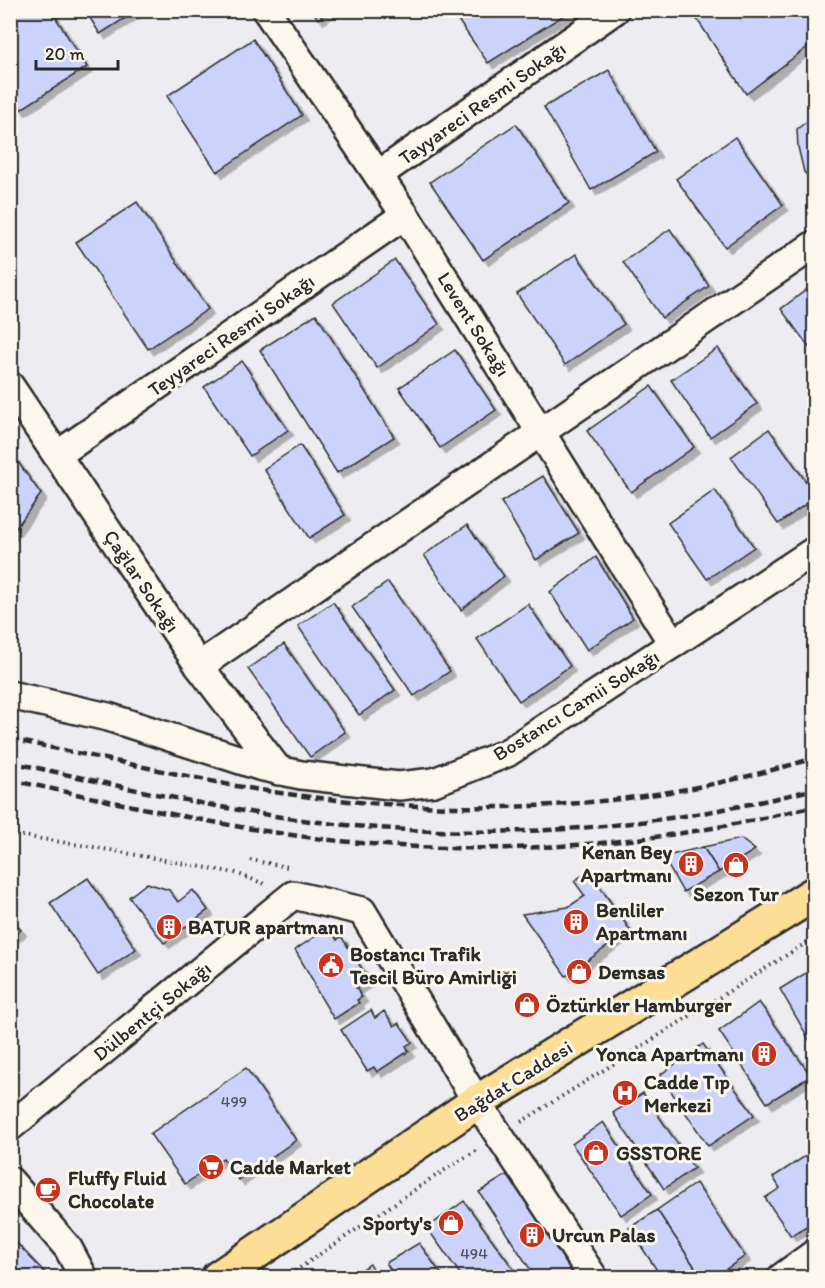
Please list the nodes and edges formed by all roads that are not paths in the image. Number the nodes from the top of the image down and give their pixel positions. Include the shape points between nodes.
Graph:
1 (266, 10) edge
2 (615, 10) edge
3 (378, 175) junction
4 (405, 215) junction
5 (814, 245) edge
6 (10, 386) edge
7 (541, 432) junction
8 (57, 455) junction
9 (814, 551) edge
10 (673, 644) junction
11 (199, 666) junction
12 (10, 695) edge
13 (279, 771) junction
14 (814, 894) edge
15 (477, 1102) junction
16 (10, 1127) edge
17 (10, 1181) edge
18 (814, 1254) edge
19 (84, 1278) edge
20 (218, 1278) edge
21 (594, 1278) edge
22 (781, 1278) edge

1 - 3 street, Levent Sokağı
2 - 3 street, Tayyareci Resmi Sokağı
3 - 4 street, Levent Sokağı
4 - 7 street, Levent Sokağı
4 - 8 street, Teyyareci Resmi Sokağı
5 - 7 street
6 - 8 street, Çağlar Sokağı
7 - 10 street, Levent Sokağı
7 - 11 street
8 - 11 street, Çağlar Sokağı
9 - 10 street, Bostancı Camii Sokağı
10 - 13 street, Bostancı Camii Sokağı via 507,753 434,782 399,786
11 - 13 street, Çağlar Sokağı
12 - 13 street, Bostancı Camii Sokağı via 108,717
14 - 15 main road, Bağdat Caddesi
15 - 16 street, Dülbentçi Sokağı via 362,910 293,895
15 - 20 main road, Bağdat Caddesi
15 - 21 street
17 - 19 street via 68,1248
18 - 22 street

